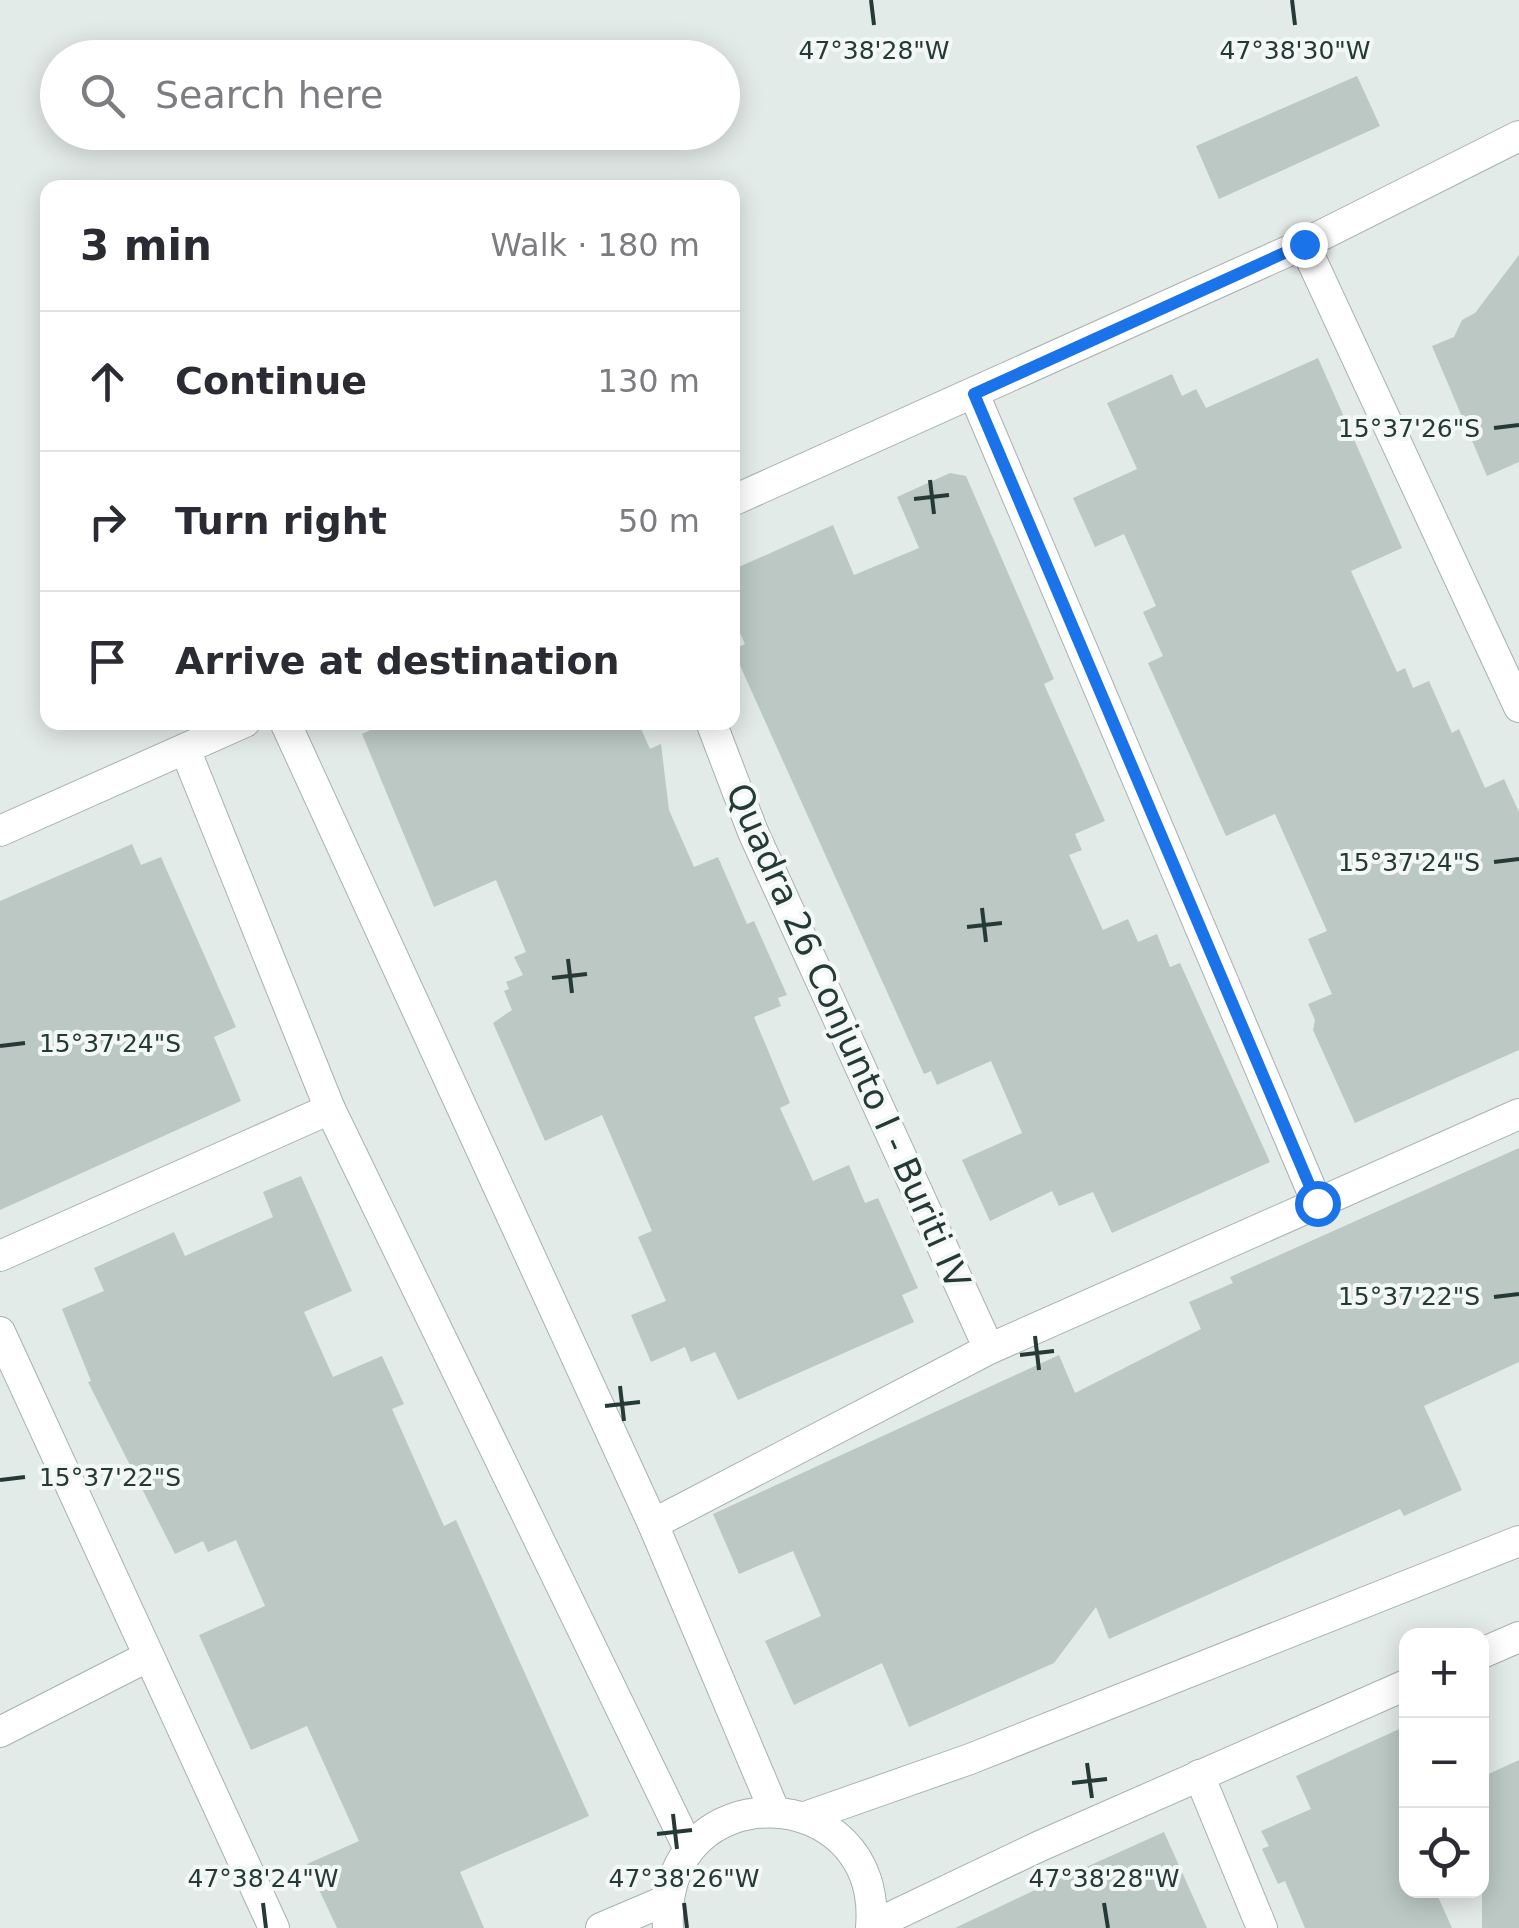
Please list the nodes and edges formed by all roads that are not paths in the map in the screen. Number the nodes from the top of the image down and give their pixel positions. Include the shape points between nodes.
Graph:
1 (1519, 136) edge
2 (1304, 244) junction
3 (974, 394) junction
4 (740, 497) edge
5 (1519, 707) edge
6 (226, 730) edge
7 (289, 730) edge
8 (714, 730) edge
9 (184, 749) junction
10 (0, 831) edge
11 (330, 1109) junction
12 (1519, 1114) edge
13 (1317, 1203) junction
14 (0, 1256) edge
15 (0, 1332) edge
16 (988, 1349) junction
17 (653, 1524) junction
18 (1519, 1541) edge
19 (1519, 1637) edge
20 (1489, 1650) edge
21 (149, 1656) junction
22 (1399, 1688) edge
23 (0, 1732) edge
24 (1198, 1776) junction
25 (774, 1810) junction
26 (805, 1817) junction
27 (688, 1849) junction
28 (668, 1914) edge
29 (871, 1927) edge
30 (274, 1928) edge
31 (601, 1928) edge
32 (1262, 1928) edge

1 - 2 street
2 - 3 street
2 - 5 street
3 - 4 street
3 - 13 street
6 - 9 street
7 - 17 street
8 - 16 street, Quadra 26 Conjunto I - Buriti IV via 753,832
9 - 10 street
9 - 11 street
11 - 14 street
11 - 27 street
12 - 13 street
13 - 16 street
15 - 21 street
16 - 17 street
17 - 25 street
18 - 26 street via 970,1759
19 - 20 street
21 - 23 street
21 - 30 street
22 - 24 street
24 - 29 street
24 - 32 street
25 - 26 street
25 - 27 street via 712,1827
26 - 29 street via 835,1833 857,1860 870,1892
27 - 28 street
28 - 31 street

